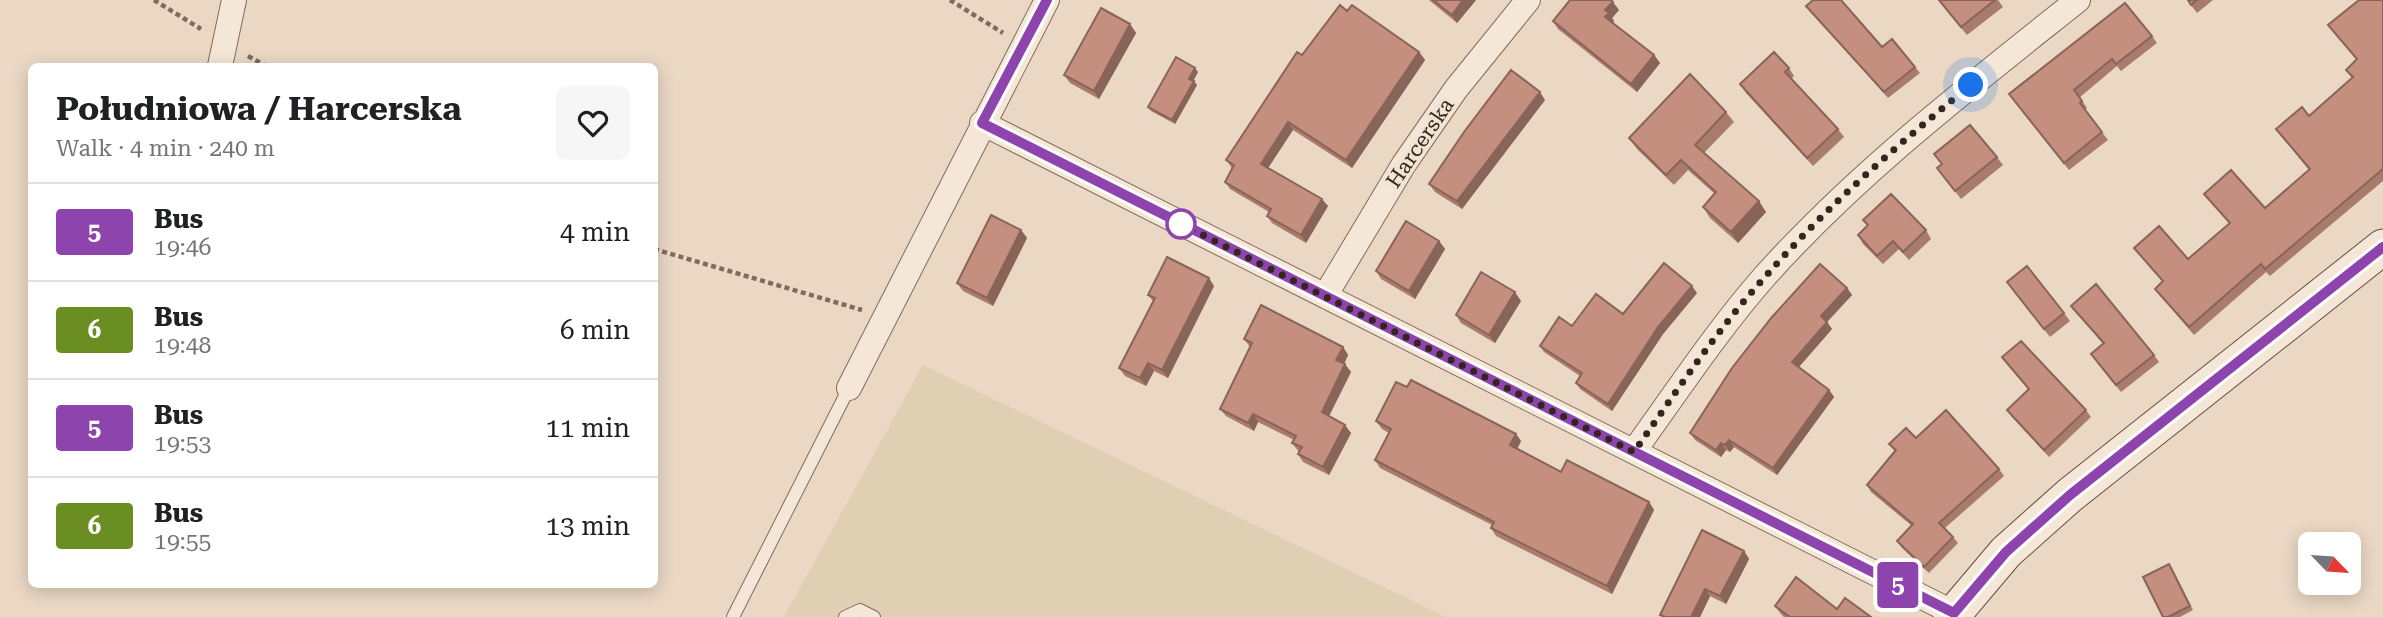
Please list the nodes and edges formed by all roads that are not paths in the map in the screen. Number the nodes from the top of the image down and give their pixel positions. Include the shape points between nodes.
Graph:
1 (234, 0) edge
2 (1047, 0) edge
3 (1528, 0) edge
4 (2078, 0) edge
5 (221, 63) edge
6 (982, 123) junction
7 (2383, 247) edge
8 (1325, 296) junction
9 (849, 388) joint
10 (1634, 452) junction
11 (1953, 615) edge
12 (733, 617) edge
13 (845, 617) edge
14 (874, 617) edge

1 - 5 street
2 - 6 street
3 - 8 street, Harcerska via 1456,89 1404,164
4 - 10 street via 1928,119 1817,221 1708,347
6 - 8 street
6 - 9 street
7 - 11 street via 2070,495 2006,552
8 - 10 street
9 - 12 lane
10 - 11 street
13 - 14 lane via 860,610

